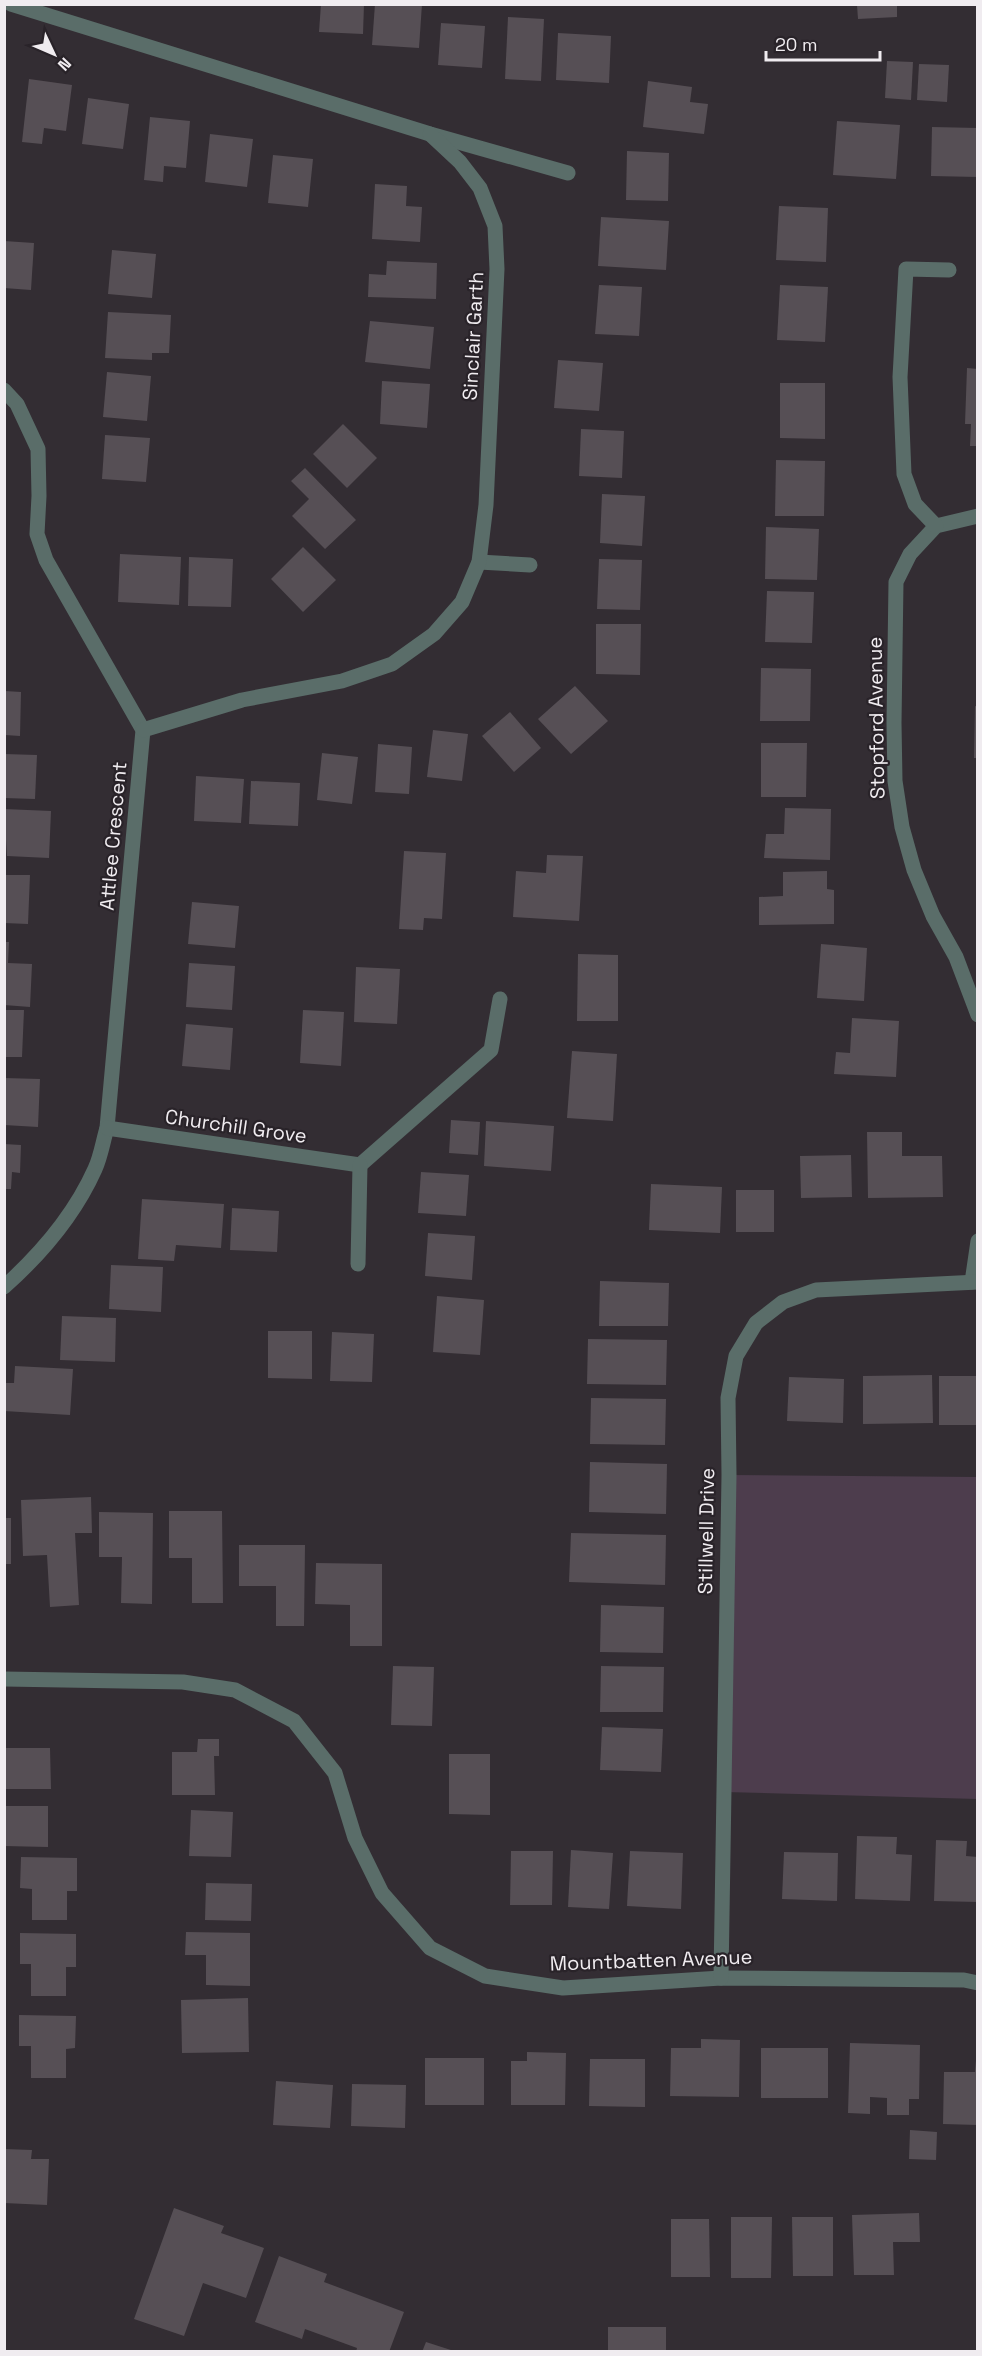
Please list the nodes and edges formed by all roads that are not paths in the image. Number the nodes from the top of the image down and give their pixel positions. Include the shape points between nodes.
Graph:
1 (11, 4) edge
2 (430, 134) junction
3 (568, 173) dead end
4 (949, 270) dead end
5 (4, 390) edge
6 (978, 516) edge
7 (936, 526) junction
8 (479, 562) junction
9 (530, 565) dead end
10 (143, 730) junction
11 (500, 999) dead end
12 (978, 1015) edge
13 (107, 1128) junction
14 (360, 1165) junction
15 (978, 1241) edge
16 (358, 1264) dead end
17 (975, 1282) edge
18 (4, 1287) edge
19 (4, 1679) edge
20 (721, 1978) junction
21 (978, 1983) edge

1 - 2 street, Sinclair Garth
2 - 3 street, Sinclair Garth
2 - 8 street, Sinclair Garth via 480,188 495,226 497,269 486,505
4 - 7 street via 906,269 900,377 904,474 915,504
5 - 10 street via 18,404 38,449 37,534 46,560
6 - 7 street
7 - 12 street, Stopford Avenue via 910,554 896,582 895,781 914,870 956,957
8 - 9 street
8 - 10 street, Sinclair Garth via 462,602 434,634 392,664 342,681 242,700
10 - 13 street, Attlee Crescent
11 - 14 street via 491,1050
13 - 14 street, Churchill Grove
13 - 18 street, Attlee Crescent via 96,1167 68,1219 30,1264
14 - 16 street
15 - 17 street
17 - 20 street, Stillwell Drive via 816,1290 783,1302 756,1323 736,1356 728,1398
19 - 20 street, Mountbatten Avenue via 183,1682 235,1690 294,1721 335,1773 355,1838 382,1893 430,1948 485,1976 563,1988
20 - 21 street, Mountbatten Avenue

